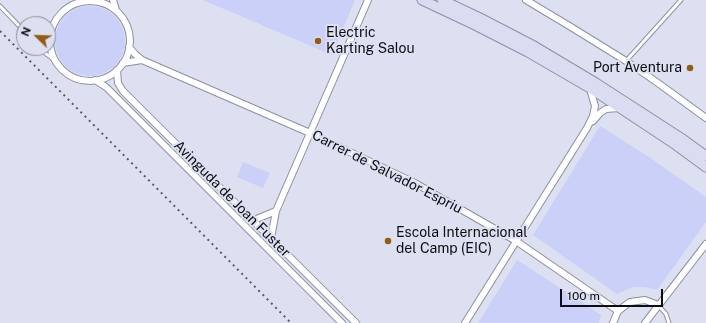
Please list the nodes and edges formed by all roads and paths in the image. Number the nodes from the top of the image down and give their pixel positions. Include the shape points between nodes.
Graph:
1 (93, 0) edge
2 (113, 0) edge
3 (368, 0) edge
4 (422, 0) edge
5 (442, 0) edge
6 (526, 0) edge
7 (681, 0) edge
8 (0, 6) edge
9 (116, 10) junction
10 (56, 20) edge
11 (16, 23) edge
12 (129, 47) junction
13 (49, 56) edge
14 (54, 56) edge
15 (142, 60) junction
16 (56, 61) junction
17 (626, 62) junction
18 (123, 63) junction
19 (117, 70) junction
20 (95, 80) junction
21 (590, 88) junction
22 (622, 108) junction
23 (706, 118) edge
24 (587, 128) junction
25 (310, 133) junction
26 (706, 156) edge
27 (706, 167) edge
28 (276, 211) junction
29 (254, 220) junction
30 (270, 238) junction
31 (516, 241) junction
32 (706, 244) edge
33 (658, 305) junction
34 (618, 311) junction
35 (342, 323) edge
36 (356, 323) edge
37 (465, 323) edge
38 (613, 323) edge
39 (645, 323) edge
40 (669, 323) edge

1 - 9 street
1 - 10 street via 67,9
2 - 9 street
3 - 25 street
4 - 21 street via 528,52
5 - 26 street via 527,43 596,83
6 - 17 street
7 - 17 lane
8 - 11 lane
9 - 12 street via 126,24
12 - 15 street, Carrer de Salvador Espriu
12 - 18 street
13 - 16 lane
14 - 16 street
15 - 18 street
15 - 25 street, Carrer de Salvador Espriu
16 - 20 street via 70,75 82,80
17 - 23 street via 664,86
18 - 19 street
19 - 20 street
19 - 29 street, Avinguda de Joan Fuster via 118,82 123,91
20 - 35 street, Avinguda de Joan Fuster via 106,87
21 - 22 street
21 - 24 street via 595,106
22 - 24 street via 606,109
22 - 27 street
24 - 31 street
25 - 28 street
25 - 31 street, Carrer de Salvador Espriu via 415,183
28 - 29 street
28 - 30 street
29 - 30 street, Avinguda de Joan Fuster
30 - 36 street, Avinguda de Joan Fuster
31 - 34 street, Carrer de Salvador Espriu
31 - 37 street
32 - 33 street
33 - 34 street via 645,300 635,300
33 - 39 street
33 - 40 lane via 666,314
34 - 38 street

